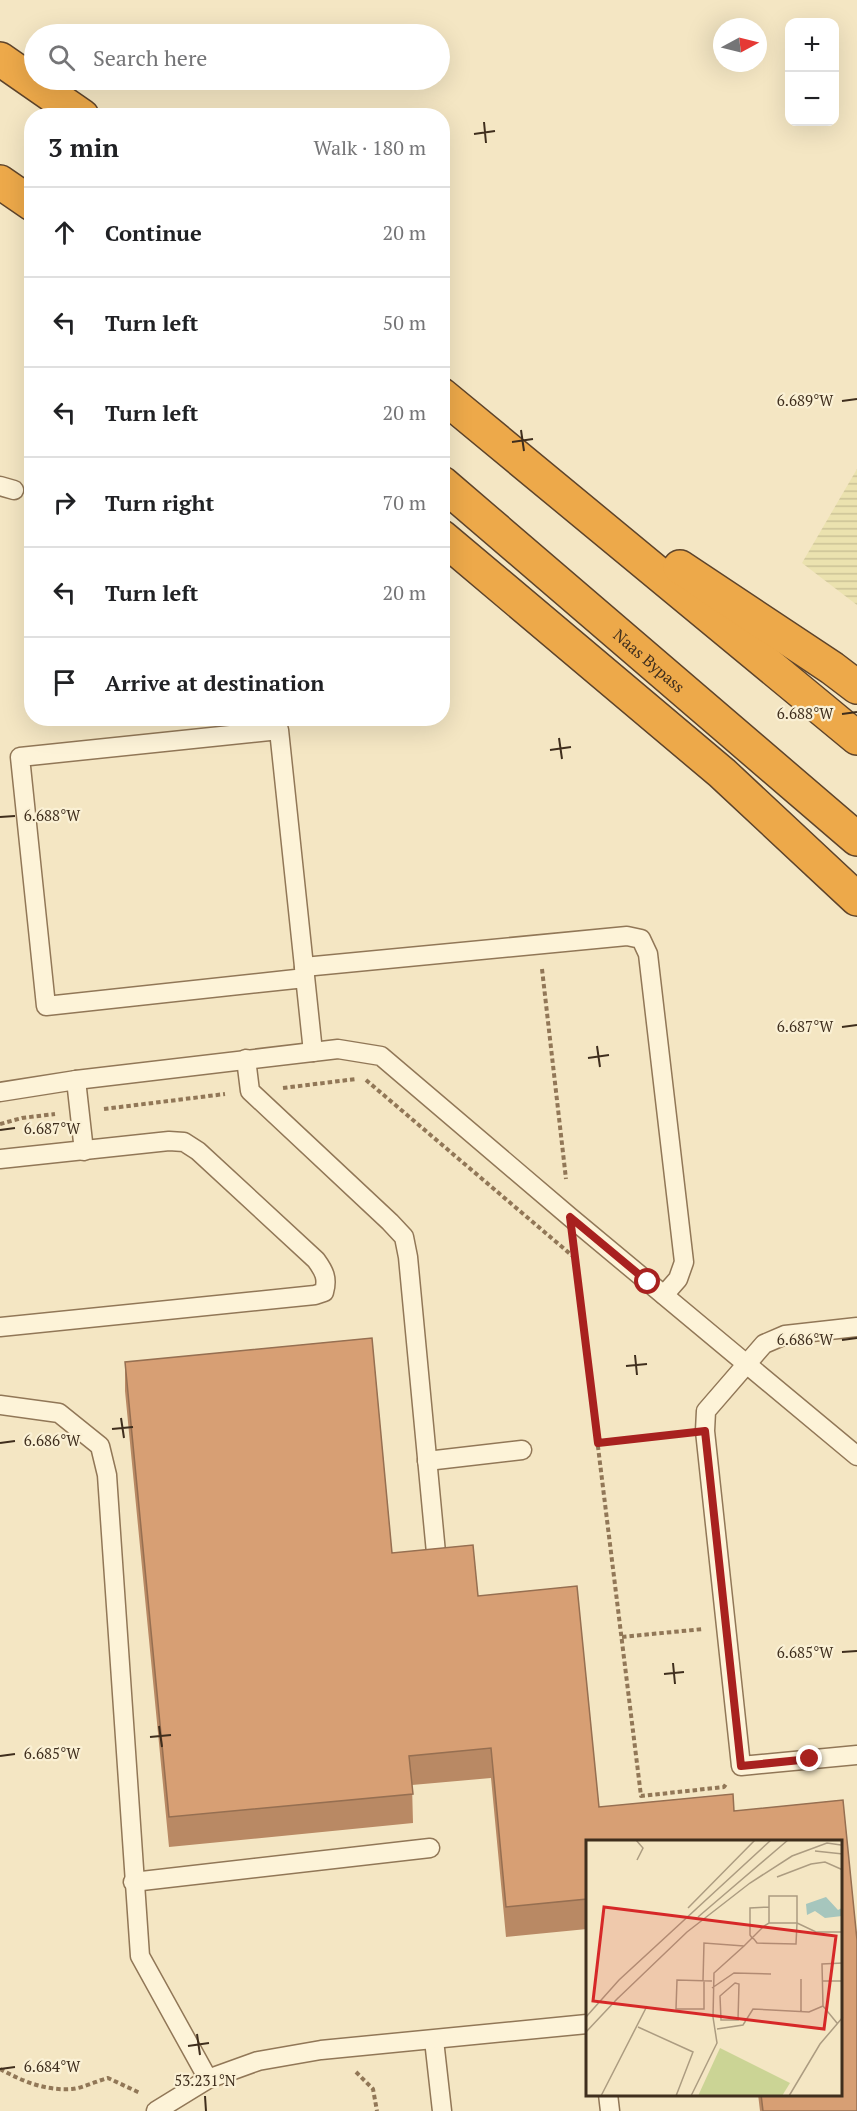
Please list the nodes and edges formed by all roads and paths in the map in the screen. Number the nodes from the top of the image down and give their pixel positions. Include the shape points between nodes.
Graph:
1 (0, 59) edge
2 (24, 76) edge
3 (45, 90) edge
4 (70, 108) edge
5 (450, 402) edge
6 (531, 468) junction
7 (450, 490) edge
8 (450, 544) edge
9 (857, 687) edge
10 (857, 738) edge
11 (857, 839) edge
12 (857, 899) edge
13 (539, 945) junction
14 (304, 972) junction
15 (313, 1052) junction
16 (246, 1059) junction
17 (76, 1080) junction
18 (0, 1092) edge
19 (84, 1150) junction
20 (0, 1159) edge
21 (570, 1217) junction
22 (664, 1295) junction
23 (0, 1327) edge
24 (857, 1327) edge
25 (746, 1365) junction
26 (0, 1405) edge
27 (705, 1431) junction
28 (598, 1443) junction
29 (522, 1450) dead end
30 (857, 1456) edge
31 (427, 1461) junction
32 (438, 1575) edge
33 (725, 1627) junction
34 (622, 1637) junction
35 (857, 1755) edge
36 (741, 1766) junction
37 (430, 1848) dead end
38 (134, 1882) junction
39 (586, 2024) edge
40 (434, 2040) junction
41 (345, 2048) junction
42 (0, 2069) edge
43 (208, 2079) junction
44 (608, 2096) edge
45 (159, 2108) edge
46 (377, 2111) edge
47 (442, 2111) edge
48 (610, 2111) edge

1 - 2 highway
3 - 4 highway
5 - 6 highway
6 - 9 highway
6 - 10 highway
7 - 11 highway, Naas Bypass
8 - 12 highway via 722,773
13 - 14 lane
13 - 21 path
13 - 22 lane via 627,936 641,939 648,954 684,1262 678,1279
14 - 14 lane via 279,730 20,757 46,1006
14 - 15 lane
15 - 16 lane
15 - 21 lane via 338,1049 381,1056
16 - 17 lane
16 - 31 lane via 250,1091 404,1237
17 - 18 lane
17 - 19 lane
19 - 20 lane
19 - 23 lane via 184,1142 316,1260 327,1283 324,1292
21 - 22 lane
21 - 28 path
22 - 25 lane
24 - 25 lane via 785,1335 764,1344
25 - 27 lane via 706,1412
25 - 30 lane
26 - 38 lane via 59,1413 100,1446 107,1475
27 - 28 path
27 - 33 lane
28 - 34 path
29 - 31 lane
31 - 32 lane
33 - 34 path
33 - 36 lane
34 - 36 path via 641,1796 724,1787
35 - 36 lane
37 - 38 lane
38 - 43 lane via 140,1956
39 - 40 lane
40 - 41 lane
40 - 47 lane
41 - 43 lane via 258,2061
41 - 46 path via 350,2066 373,2089
42 - 45 path via 29,2084 50,2088 72,2089 108,2078 137,2091
43 - 45 lane
44 - 48 lane

